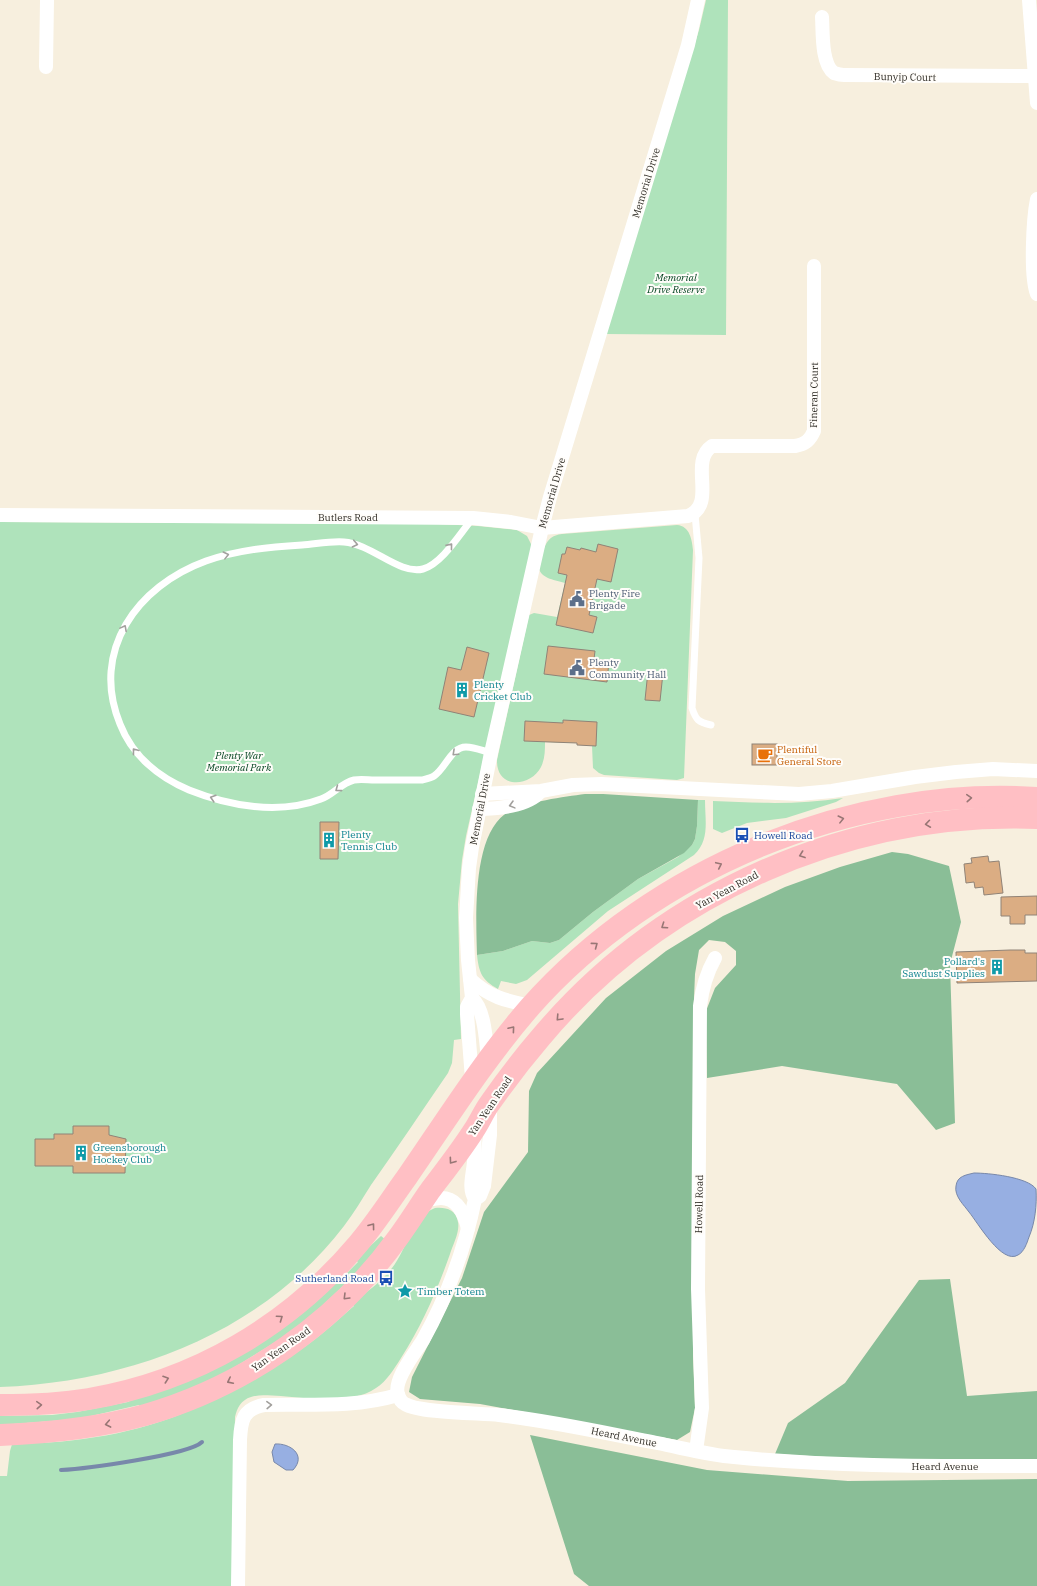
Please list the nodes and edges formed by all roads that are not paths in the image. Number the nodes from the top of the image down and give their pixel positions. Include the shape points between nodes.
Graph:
1 (47, 0) edge
2 (698, 0) edge
3 (1029, 0) edge
4 (822, 17) dead end
5 (46, 67) dead end
6 (1035, 76) junction
7 (1037, 103) edge
8 (1037, 199) edge
9 (814, 266) dead end
10 (1037, 294) edge
11 (695, 514) junction
12 (0, 515) edge
13 (473, 518) junction
14 (542, 528) junction
15 (711, 725) dead end
16 (491, 753) junction
17 (1037, 770) edge
18 (541, 792) junction
19 (482, 794) junction
20 (1037, 798) edge
21 (479, 809) junction
22 (1037, 818) edge
23 (715, 958) dead end
24 (470, 979) junction
25 (472, 998) junction
26 (532, 1006) junction
27 (488, 1059) junction
28 (472, 1080) junction
29 (490, 1104) junction
30 (475, 1130) junction
31 (475, 1199) junction
32 (423, 1201) junction
33 (468, 1229) junction
34 (398, 1395) junction
35 (0, 1405) edge
36 (0, 1435) edge
37 (696, 1451) junction
38 (1037, 1466) edge
39 (238, 1586) edge

1 - 5 street
2 - 14 street, Memorial Drive via 688,45
3 - 6 street
4 - 6 street, Bunyip Court via 828,67 844,76
6 - 7 street
8 - 10 street via 1034,220 1034,284
9 - 11 street, Fineran Court via 814,431 810,439 796,446 712,446 706,450 703,457 702,500
11 - 14 street, Butlers Road
11 - 15 lane via 699,558 692,708 695,717 701,723
12 - 13 street, Butlers Road
13 - 14 street, Butlers Road
16 -> 13 lane via 461,748 429,778 356,780 343,785 323,799 305,804 263,807 232,803 186,788 164,777 149,765 134,750 122,730 112,694 113,658 123,628 147,597 163,583 184,571 207,560 240,552 337,542 361,545 404,568 423,569 441,557
14 - 16 street, Memorial Drive
16 - 19 street, Memorial Drive
17 - 18 street via 993,770 915,776 832,792 799,794 601,784 568,786
18 - 19 street
18 -> 21 street via 530,800 499,808
19 - 21 street, Memorial Drive
26 -> 20 main road via 588,951 637,913 715,866 772,841 830,821 890,807 981,798
21 - 24 street, Memorial Drive via 467,891
22 -> 29 main road, Yan Yean Road via 956,820 917,825 844,841 763,871 721,891 650,936 590,985 543,1034
23 - 37 street, Howell Road via 708,970 700,1006 698,1289 702,1408
24 - 25 street, Memorial Drive
24 - 26 street via 489,994 513,1003
25 - 27 street, Memorial Drive via 481,1012
25 - 28 street, Memorial Drive via 466,1014
27 -> 26 main road
27 - 28 main road
27 - 29 main road
28 - 30 main road, Memorial Drive
35 -> 28 main road via 33,1405 90,1399 154,1383 212,1359 281,1318 311,1294 360,1242
29 - 30 main road, Yan Yean Road
29 - 31 street via 490,1135 484,1186 480,1196
30 - 31 street via 471,1185
30 -> 32 main road, Yan Yean Road
31 - 33 street
32 - 33 street via 442,1198 451,1200 463,1214
32 -> 36 main road, Yan Yean Road via 378,1263 345,1299 298,1339 242,1375 191,1399 144,1415 90,1427
33 - 34 street via 450,1282 434,1318 398,1382
34 - 37 street, Heard Avenue via 405,1404 422,1409 544,1422
39 -> 34 street via 240,1440 243,1420 249,1410 264,1405 346,1404
37 - 38 street, Heard Avenue via 732,1457 876,1465

